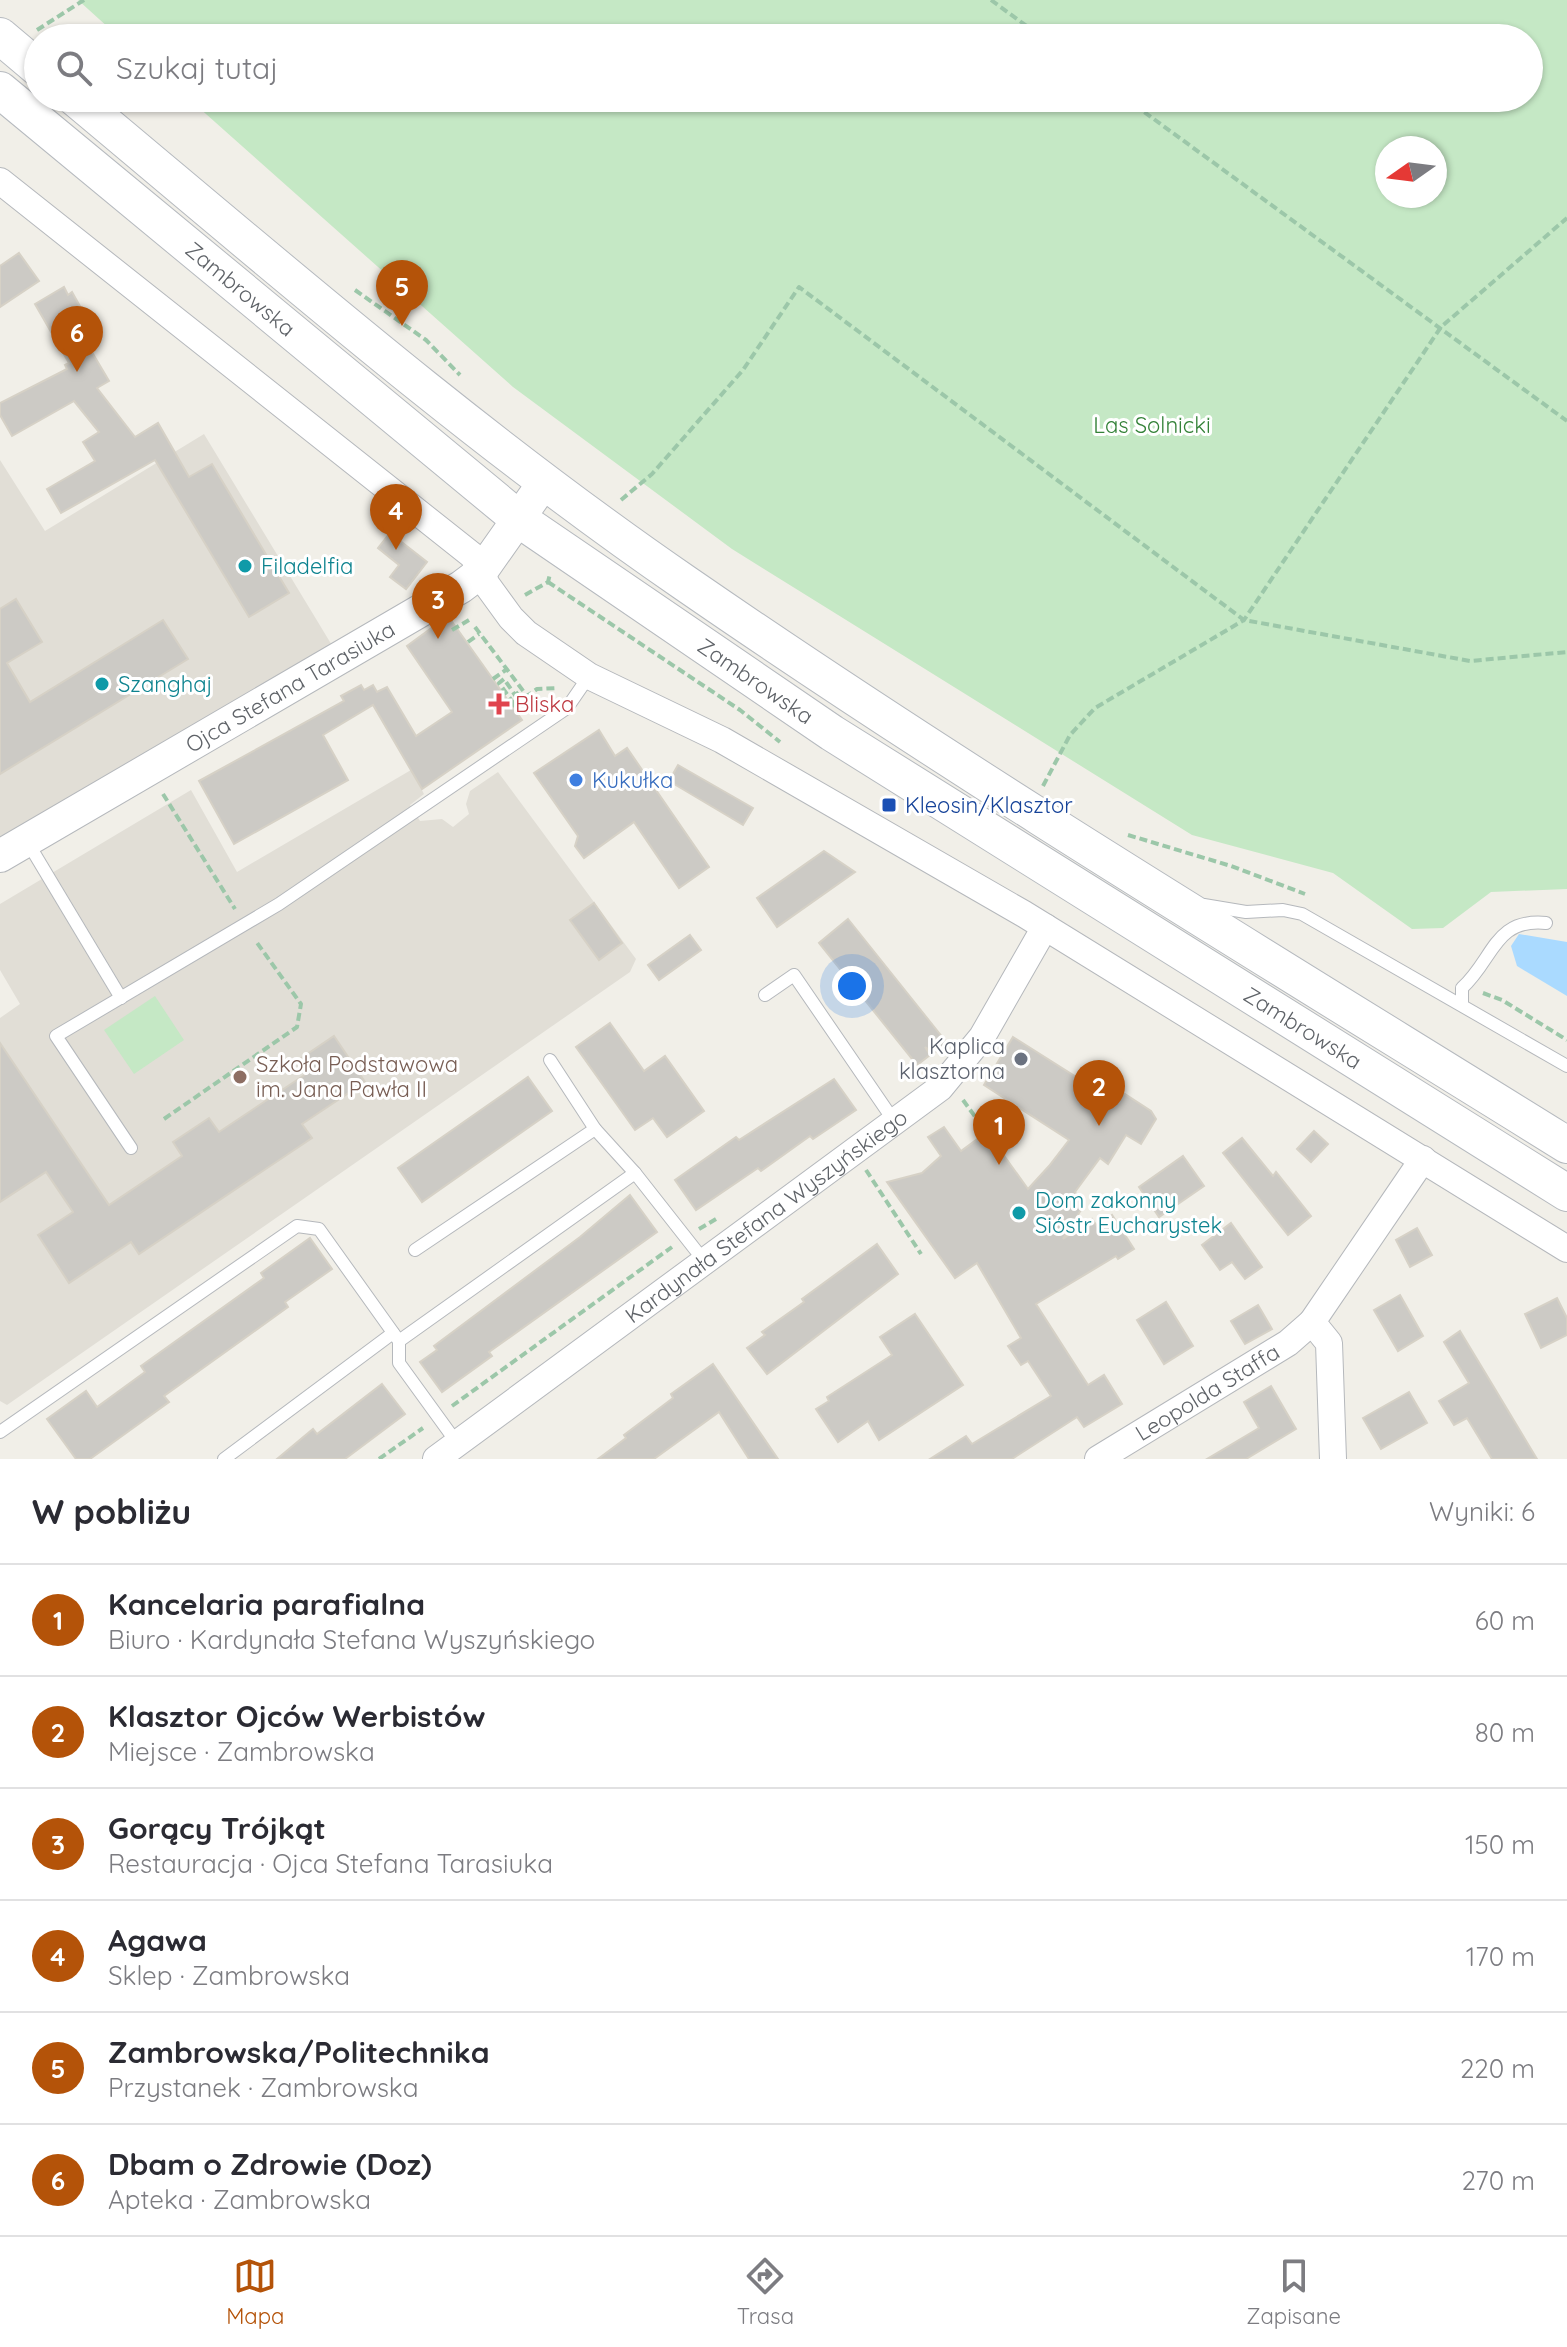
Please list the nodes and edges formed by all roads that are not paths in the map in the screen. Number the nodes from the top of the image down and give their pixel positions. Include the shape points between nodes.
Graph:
1 (0, 36) edge
2 (24, 56) edge
3 (0, 90) edge
4 (24, 110) edge
5 (27, 112) edge
6 (92, 112) edge
7 (0, 181) edge
8 (545, 481) junction
9 (520, 520) junction
10 (481, 572) junction
11 (589, 676) junction
12 (13, 848) edge
13 (1172, 900) junction
14 (1546, 923) dead end
15 (1045, 927) junction
16 (765, 995) dead end
17 (121, 998) junction
18 (1462, 1004) junction
19 (550, 1060) dead end
20 (1567, 1066) edge
21 (894, 1121) junction
22 (595, 1129) junction
23 (1567, 1145) edge
24 (131, 1148) dead end
25 (1423, 1159) junction
26 (635, 1173) junction
27 (1567, 1193) edge
28 (1567, 1249) edge
29 (415, 1250) dead end
30 (705, 1262) junction
31 (1312, 1322) junction
32 (396, 1337) junction
33 (0, 1432) edge
34 (457, 1443) junction
35 (224, 1459) edge
36 (436, 1459) edge
37 (1098, 1459) edge
38 (1333, 1459) edge

1 - 2 main road
3 - 4 main road, Zambrowska
5 - 9 main road, Zambrowska
6 - 8 main road, Zambrowska
7 - 10 street via 473,556
8 - 9 street, Ojca Stefana Tarasiuka
8 - 13 main road, Zambrowska via 683,582 1034,791
9 - 10 street, Ojca Stefana Tarasiuka
9 - 27 main road, Zambrowska via 832,733
10 - 11 street via 526,633
10 - 12 street, Ojca Stefana Tarasiuka
11 - 15 street via 722,740
11 - 17 lane via 567,708 244,925
12 - 17 lane
13 - 18 lane via 1246,912 1302,914
13 - 23 main road, Zambrowska
14 - 18 lane via 1523,923 1502,934 1462,988
15 - 21 street, Kardynała Stefana Wyszyńskiego via 982,1037 940,1088
15 - 25 street
16 - 21 lane via 794,975
17 - 24 lane via 56,1036
18 - 20 lane
19 - 22 lane
21 - 30 street, Kardynała Stefana Wyszyńskiego
22 - 26 lane
22 - 29 lane
25 - 28 street
25 - 31 street, Leopolda Staffa
26 - 30 lane
26 - 32 lane
30 - 34 street, Kardynała Stefana Wyszyńskiego
31 - 37 street, Leopolda Staffa via 1288,1343
31 - 38 street via 1329,1343
32 - 33 lane via 319,1229 297,1226
32 - 34 lane via 399,1363
32 - 35 lane
34 - 36 street, Kardynała Stefana Wyszyńskiego

